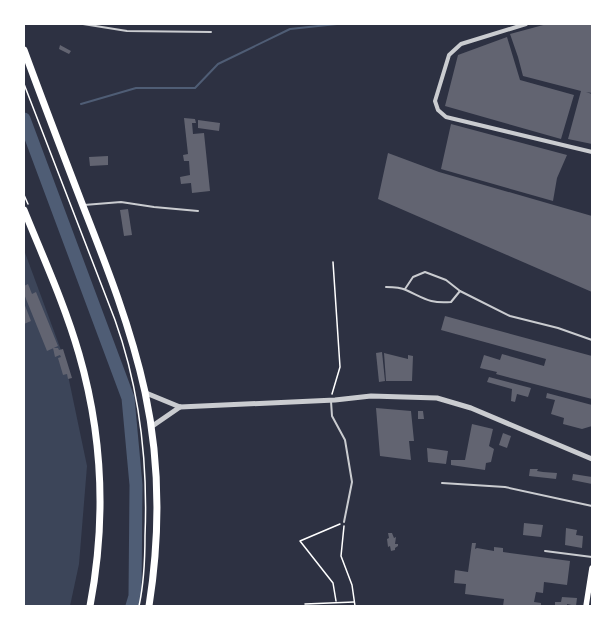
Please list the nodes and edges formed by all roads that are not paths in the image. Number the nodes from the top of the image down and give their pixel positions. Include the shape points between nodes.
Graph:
1 (83, 24) edge
2 (526, 24) edge
3 (211, 32) dead end
4 (24, 50) edge
5 (592, 152) edge
6 (83, 205) junction
7 (24, 210) edge
8 (198, 211) dead end
9 (386, 286) dead end
10 (405, 289) junction
11 (460, 291) junction
12 (592, 340) edge
13 (146, 393) junction
14 (331, 400) junction
15 (180, 407) junction
16 (152, 427) junction
17 (592, 459) edge
18 (442, 483) dead end
19 (592, 506) edge
20 (344, 522) road end
21 (545, 551) dead end
22 (592, 557) edge
23 (592, 568) edge
24 (90, 606) edge
25 (149, 606) edge
26 (586, 606) edge

1 - 3 lane via 127,31
2 - 5 street via 461,44 453,50 449,55 435,102 438,110 446,117
4 - 6 highway
6 - 8 lane via 121,202
6 - 13 highway via 125,317
7 - 24 highway via 79,353 97,436 101,488 99,540
9 - 10 lane
10 - 11 lane via 416,296 439,303 451,302
10 - 11 lane via 413,277 425,272 446,280
11 - 12 lane via 510,316
13 - 15 street
13 - 16 highway
14 - 15 street
14 - 17 street via 371,396 437,398 471,408
14 - 20 lane via 332,416 345,440 352,482
15 - 16 street
16 - 25 highway via 157,499 155,567
18 - 19 lane via 505,487
21 - 22 lane
23 - 26 main road

